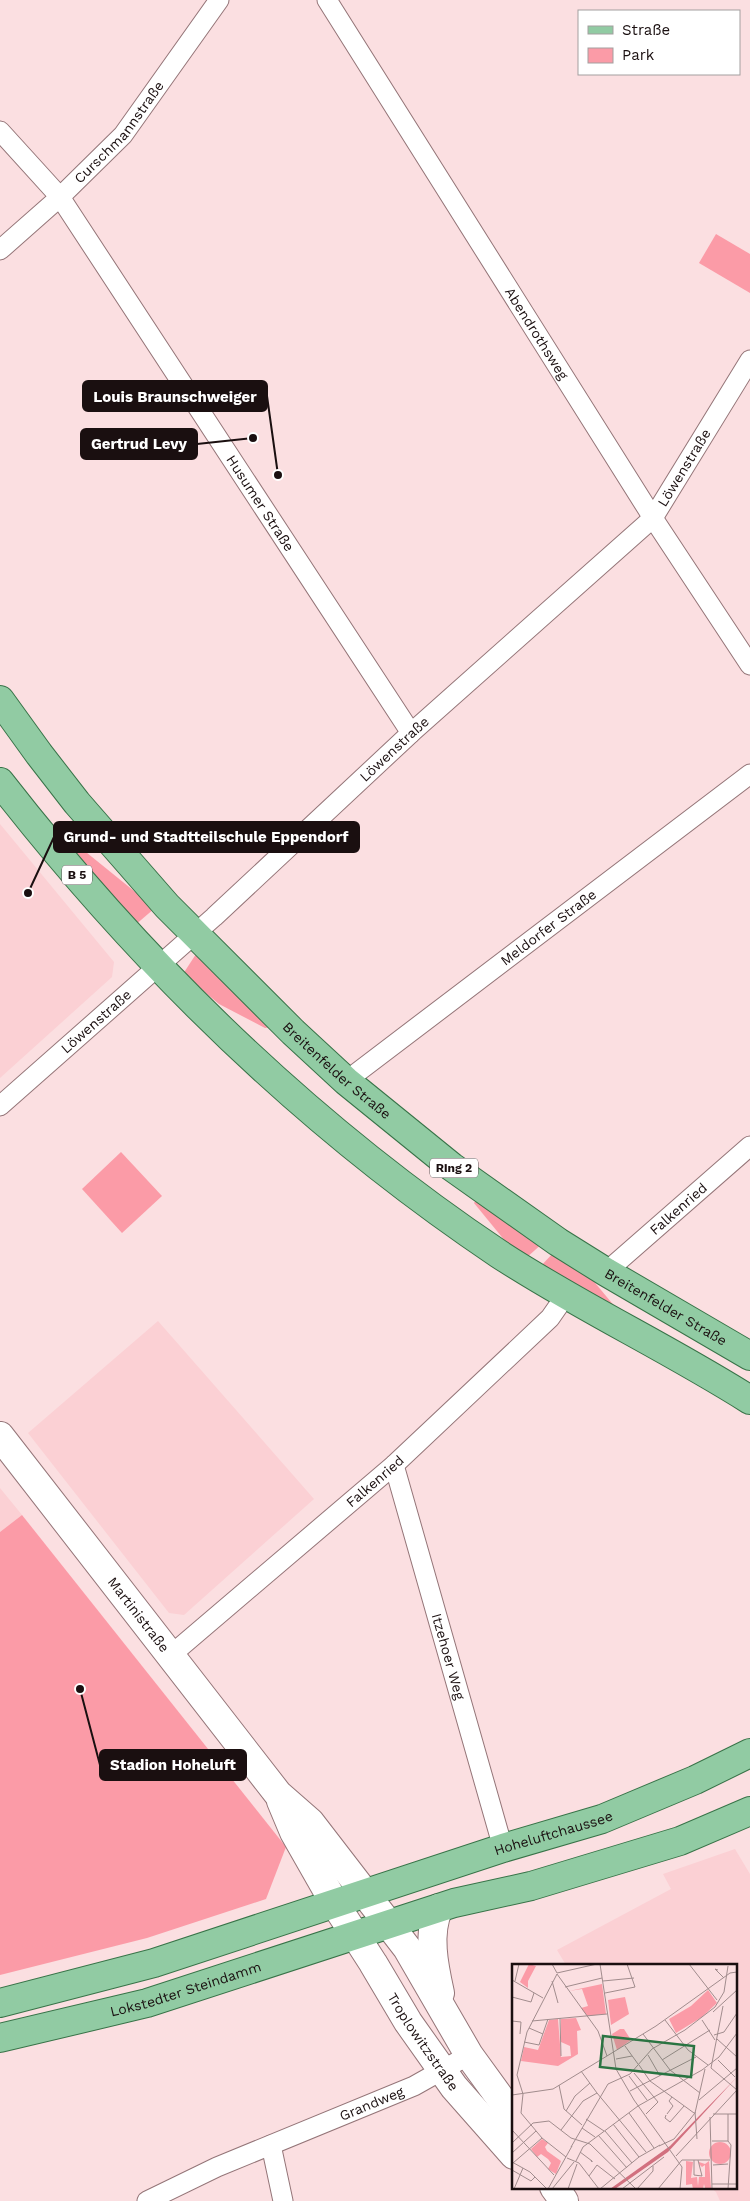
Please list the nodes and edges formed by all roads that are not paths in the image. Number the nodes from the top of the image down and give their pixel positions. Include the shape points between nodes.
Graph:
1 (219, 0) edge
2 (328, 0) edge
3 (0, 131) edge
4 (60, 197) junction
5 (0, 250) edge
6 (750, 360) edge
7 (653, 518) junction
8 (750, 665) edge
9 (0, 700) edge
10 (411, 734) junction
11 (750, 774) edge
12 (0, 782) edge
13 (195, 933) junction
14 (158, 965) junction
15 (346, 1081) junction
16 (0, 1106) edge
17 (750, 1146) edge
18 (606, 1272) junction
19 (566, 1295) junction
20 (750, 1356) edge
21 (750, 1400) edge
22 (0, 1436) edge
23 (394, 1465) junction
24 (171, 1655) junction
25 (750, 1753) edge
26 (750, 1811) edge
27 (503, 1848) junction
28 (439, 1908) junction
29 (361, 1914) junction
30 (0, 2003) edge
31 (444, 2014) junction
32 (0, 2038) edge
33 (469, 2055) junction
34 (442, 2071) junction
35 (512, 2114) edge
36 (271, 2145) junction
37 (512, 2153) edge
38 (555, 2188) edge
39 (148, 2201) edge
40 (282, 2201) edge
41 (564, 2201) edge

1 - 4 street, Curschmannstraße via 123,135
2 - 7 street, Abendrothsweg
3 - 4 street, Husumer Straße
4 - 5 street, Curschmannstraße
4 - 10 street, Husumer Straße
6 - 7 street, Löwenstraße
7 - 8 street, Abendrothsweg
7 - 10 street, Löwenstraße
9 - 13 main road, Breitenfelder Straße / Ring 2 via 39,754 115,847
10 - 13 street, Löwenstraße
11 - 15 street, Meldorfer Straße
12 - 14 main road, B 5 via 76,874
13 - 14 street, Löwenstraße
13 - 15 main road, Breitenfelder Straße / Ring 2 via 292,1032
14 - 16 street, Löwenstraße
14 - 19 main road via 311,1112 421,1199
15 - 18 main road, Breitenfelder Straße / Ring 2 via 452,1166 558,1242
17 - 18 street, Falkenried
18 - 20 main road, Breitenfelder Straße / Ring 2
19 - 21 main road
19 - 23 street, Falkenried via 550,1318
22 - 24 street, Martinistraße
23 - 24 street, Falkenried
23 - 27 street, Itzehoer Weg
24 - 29 street, Martinistraße via 278,1794 294,1832
25 - 27 main road, Hoheluftchaussee via 602,1819
26 - 28 main road via 672,1843 531,1886
27 - 29 main road, Hoheluftchaussee
28 - 29 main road
28 - 31 street via 433,1944
29 - 30 main road
29 - 31 street via 406,1948
29 - 32 main road, Lokstedter Steindamm via 147,2003
29 - 33 street via 429,2018
29 - 34 street, Troplowitzstraße via 408,2022
31 - 33 street
33 - 34 street, Grandweg
33 - 35 street
34 - 36 street, Grandweg via 414,2086
34 - 37 street, Troplowitzstraße
36 - 39 street, Grandweg
36 - 40 street
38 - 41 street

